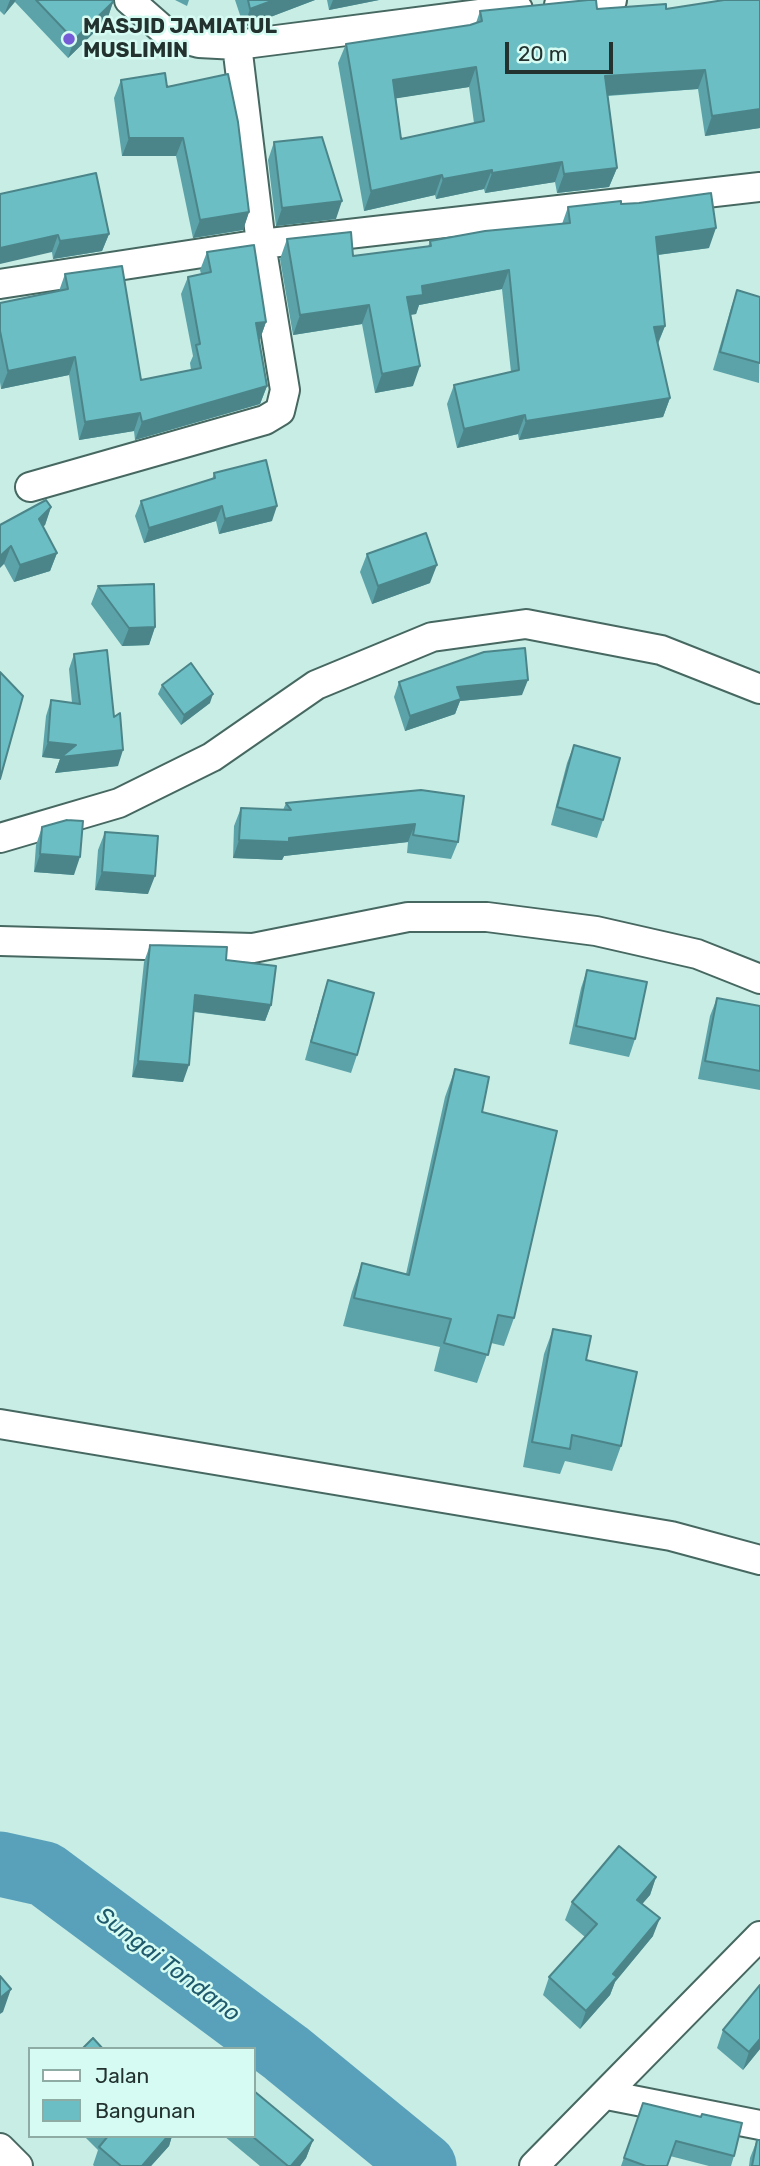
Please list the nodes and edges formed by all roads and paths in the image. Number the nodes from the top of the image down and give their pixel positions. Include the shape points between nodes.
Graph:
1 (129, 0) edge
2 (612, 0) edge
3 (237, 45) junction
4 (760, 187) edge
5 (261, 244) junction
6 (0, 284) edge
7 (30, 487) dead end
8 (760, 689) edge
9 (0, 838) edge
10 (0, 942) edge
11 (760, 979) edge
12 (0, 1424) edge
13 (760, 1560) edge
14 (760, 1936) edge
15 (607, 2095) junction
16 (760, 2125) edge
17 (0, 2148) edge
18 (18, 2166) edge
19 (534, 2166) edge

1 - 3 street via 169,35 199,43
2 - 3 street
3 - 5 street
4 - 5 street
5 - 6 street
5 - 7 street via 285,390 280,411 265,420
8 - 9 street via 661,650 526,624 432,637 316,685 212,757 119,803
10 - 11 street via 253,948 408,918 487,917 596,931 697,954
12 - 13 street via 671,1536
14 - 15 street
15 - 16 street
15 - 19 street
17 - 18 street

